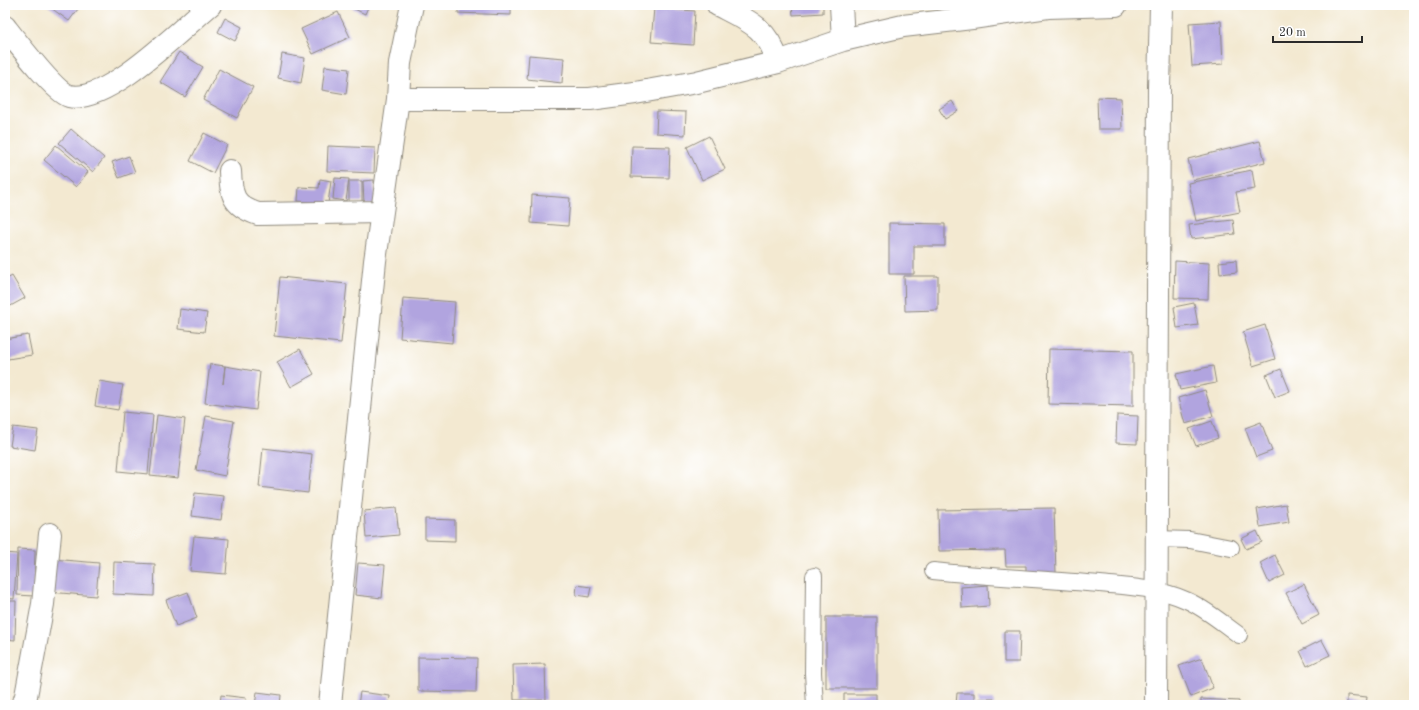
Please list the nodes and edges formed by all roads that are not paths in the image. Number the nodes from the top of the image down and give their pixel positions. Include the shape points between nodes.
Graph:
1 (210, 5) edge
2 (412, 5) edge
3 (718, 5) edge
4 (841, 5) edge
5 (1116, 5) edge
6 (1161, 5) edge
7 (1048, 6) edge
8 (5, 27) edge
9 (843, 40) junction
10 (778, 62) junction
11 (398, 99) junction
12 (230, 171) dead end
13 (382, 212) junction
14 (50, 534) dead end
15 (1156, 539) junction
16 (1231, 548) dead end
17 (933, 571) dead end
18 (814, 576) dead end
19 (1155, 590) junction
20 (1239, 635) dead end
21 (23, 705) edge
22 (330, 705) edge
23 (815, 705) edge
24 (1156, 705) edge

1 - 8 street via 137,68 105,88 82,96 69,96 59,89
2 - 11 street via 400,63
3 - 10 street via 752,22 762,31 774,48
4 - 9 street
5 - 7 street
6 - 15 street via 1158,88
7 - 9 street via 903,26
9 - 10 street
10 - 11 street via 697,82 590,98
11 - 13 street
12 - 13 street via 234,198 239,205 258,214
13 - 22 street
14 - 21 street via 43,604
15 - 16 lane via 1190,540
15 - 19 street
17 - 19 lane
18 - 23 lane via 812,673
19 - 20 lane via 1186,600
19 - 24 street

